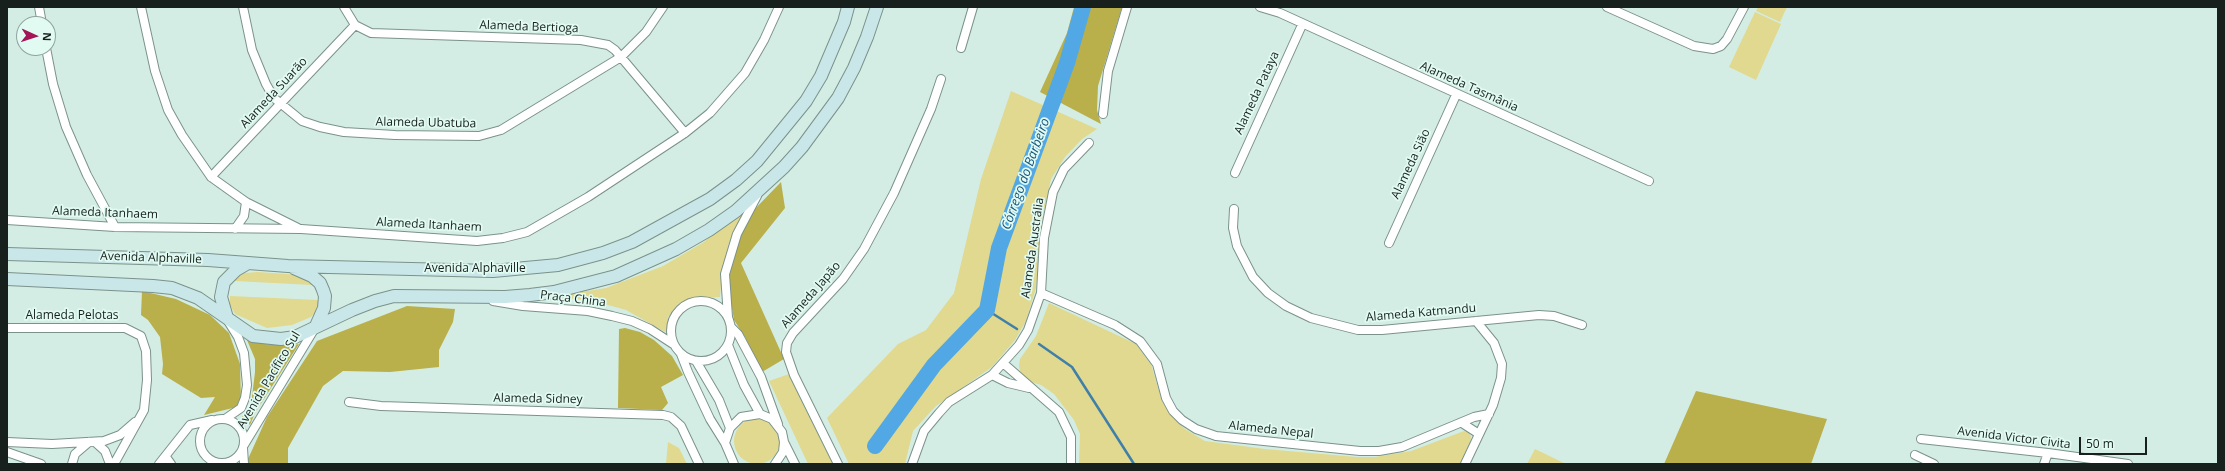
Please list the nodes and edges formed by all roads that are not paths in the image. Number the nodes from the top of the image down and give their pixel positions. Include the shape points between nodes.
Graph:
1 (141, 7) edge
2 (242, 7) edge
3 (344, 7) edge
4 (663, 7) edge
5 (779, 7) edge
6 (848, 7) edge
7 (877, 7) edge
8 (973, 7) edge
9 (1127, 7) edge
10 (1260, 7) edge
11 (1607, 7) edge
12 (1744, 7) edge
13 (1277, 10) edge
14 (355, 25) junction
15 (1302, 25) junction
16 (961, 48) dead end
17 (48, 56) edge
18 (621, 57) junction
19 (941, 79) dead end
20 (1456, 95) junction
21 (280, 104) junction
22 (1103, 114) dead end
23 (685, 133) junction
24 (1089, 143) dead end
25 (1234, 173) dead end
26 (211, 177) junction
27 (1649, 181) dead end
28 (760, 190) junction
29 (246, 202) junction
30 (1234, 209) dead end
31 (7, 220) edge
32 (115, 227) junction
33 (235, 229) junction
34 (300, 229) junction
35 (1389, 243) dead end
36 (7, 254) edge
37 (250, 263) junction
38 (288, 266) junction
39 (7, 279) edge
40 (1041, 293) junction
41 (464, 296) junction
42 (227, 318) junction
43 (728, 318) junction
44 (1476, 321) junction
45 (1582, 325) dead end
46 (316, 326) junction
47 (731, 327) junction
48 (7, 328) edge
49 (673, 344) junction
50 (728, 345) junction
51 (681, 354) junction
52 (696, 361) junction
53 (1003, 363) junction
54 (992, 375) junction
55 (1030, 388) junction
56 (349, 402) dead end
57 (144, 410) junction
58 (760, 414) junction
59 (1490, 414) junction
60 (222, 419) junction
61 (1462, 423) junction
62 (778, 425) junction
63 (730, 428) junction
64 (1479, 434) junction
65 (1921, 439) dead end
66 (7, 442) edge
67 (92, 442) junction
68 (784, 442) junction
69 (725, 443) junction
70 (244, 447) junction
71 (7, 452) edge
72 (2048, 453) junction
73 (1915, 455) dead end
74 (167, 460) edge
75 (2067, 460) edge
76 (209, 462) edge
77 (223, 463) edge
78 (41, 464) edge
79 (72, 464) edge
80 (110, 464) edge
81 (114, 464) edge
82 (160, 464) edge
83 (171, 464) edge
84 (244, 464) edge
85 (699, 464) edge
86 (734, 464) edge
87 (775, 464) edge
88 (795, 464) edge
89 (838, 464) edge
90 (912, 464) edge
91 (1071, 464) edge
92 (1465, 464) edge
93 (1934, 464) edge
94 (2044, 464) edge
95 (2128, 464) edge

1 - 26 street via 155,71 168,110
2 - 21 street, Alameda Ubatuba via 252,50 266,84
3 - 14 street
4 - 18 street, Alameda Ubatuba via 646,32
5 - 23 street, Alameda Itanhaem via 745,73 710,113
6 - 38 main road, Avenida Alphaville via 821,76 806,101 756,161 710,200 632,242 558,266 521,270
7 - 28 main road via 854,68 838,98 802,147
8 - 16 street
9 - 22 street via 1108,71
10 - 13 street, Alameda Tasmânia
11 - 12 street via 1694,46 1713,49 1721,46 1727,39
13 - 15 street, Alameda Tasmânia
14 - 18 street, Alameda Bertioga via 371,33 383,34 598,42 615,50
14 - 21 street, Alameda Suarão
15 - 20 street, Alameda Tasmânia
15 - 25 street, Alameda Pataya
17 - 32 street via 66,127
18 - 21 street, Alameda Ubatuba via 501,130 486,136 344,132 302,121
18 - 23 street, Alameda Bertioga
19 - 89 street, Alameda Japão via 931,110 894,193 864,249 843,279 793,333 787,343 786,352 794,375
20 - 27 street, Alameda Tasmânia
20 - 35 street, Alameda Sião
21 - 26 street, Alameda Suarão
23 - 34 street, Alameda Itanhaem via 546,222 527,232 504,238 477,241
24 - 40 street, Alameda Austrália via 1064,170 1053,192 1044,238
26 - 29 street
28 - 41 main road via 709,230 676,249 616,276 542,293 505,297
28 - 43 street via 744,217 725,274
29 - 33 street via 244,216
29 - 34 street
30 - 44 street, Alameda Katmandu via 1236,240 1253,277 1268,293 1311,318 1358,330
31 - 32 street, Alameda Itanhaem
32 - 33 street, Alameda Itanhaem
33 - 34 street, Alameda Itanhaem
36 - 37 main road, Avenida Alphaville
37 - 38 main road, Avenida Alphaville
37 - 42 main road via 236,270 224,282 221,297
38 - 46 main road via 312,276 320,283 325,296 324,308
39 - 42 main road via 172,288 198,298
40 - 53 street, Alameda Austrália via 1028,330
40 - 61 street, Alameda Nepal via 1115,324 1140,341 1157,364 1166,398 1173,411 1196,429 1216,436 1379,451 1402,447
41 - 46 main road via 394,296 375,300
41 - 49 street, Praça China via 509,304 568,308 612,316 644,326
42 - 46 main road via 253,336 267,338 295,337
42 - 60 street, Avenida Pacífico Sul via 244,353 247,385 241,408
43 - 47 street
43 - 49 street via 714,304 703,301 684,306 672,323
44 - 45 street, Alameda Katmandu via 1539,314
44 - 59 street via 1494,343 1502,364 1502,378
46 - 70 street, Avenida Pacífico Sul
47 - 50 street
47 - 62 street via 738,334 761,377
48 - 57 street, Alameda Pelotas via 125,328 137,333 143,340 146,351
49 - 51 street, Praça China
50 - 52 street via 715,358
50 - 58 street via 744,386
51 - 52 street, Praça China
51 - 69 street, Praça China via 710,419
52 - 63 street via 719,400
53 - 54 street, Alameda Austrália
53 - 55 street
54 - 55 street via 1008,383
54 - 90 street, Alameda Austrália via 949,402 924,431
55 - 91 street via 1051,403 1066,422 1071,437
56 - 85 street, Alameda Sidney via 381,406 663,415 671,417 681,426
57 - 67 street via 120,435 110,440
57 - 81 street, Alameda Pelotas
58 - 62 street
58 - 63 street via 741,417
59 - 61 street, Alameda Nepal
59 - 64 street
60 - 70 street via 238,425 242,431
60 - 74 street via 190,424
60 - 76 street via 206,426 200,439
61 - 64 street
62 - 68 street
63 - 69 street
64 - 92 street
65 - 72 street, Avenida Victor Civita
66 - 67 street
67 - 79 street via 75,454
67 - 80 street via 105,451
68 - 87 street via 783,452
68 - 88 street
69 - 86 street, Praça China
70 - 77 street via 236,458
70 - 84 street, Avenida Pacífico Sul
71 - 78 street
72 - 75 street, Avenida Victor Civita
72 - 94 street
73 - 93 street
74 - 82 street
74 - 83 street
75 - 95 street, Avenida Victor Civita
76 - 77 street

